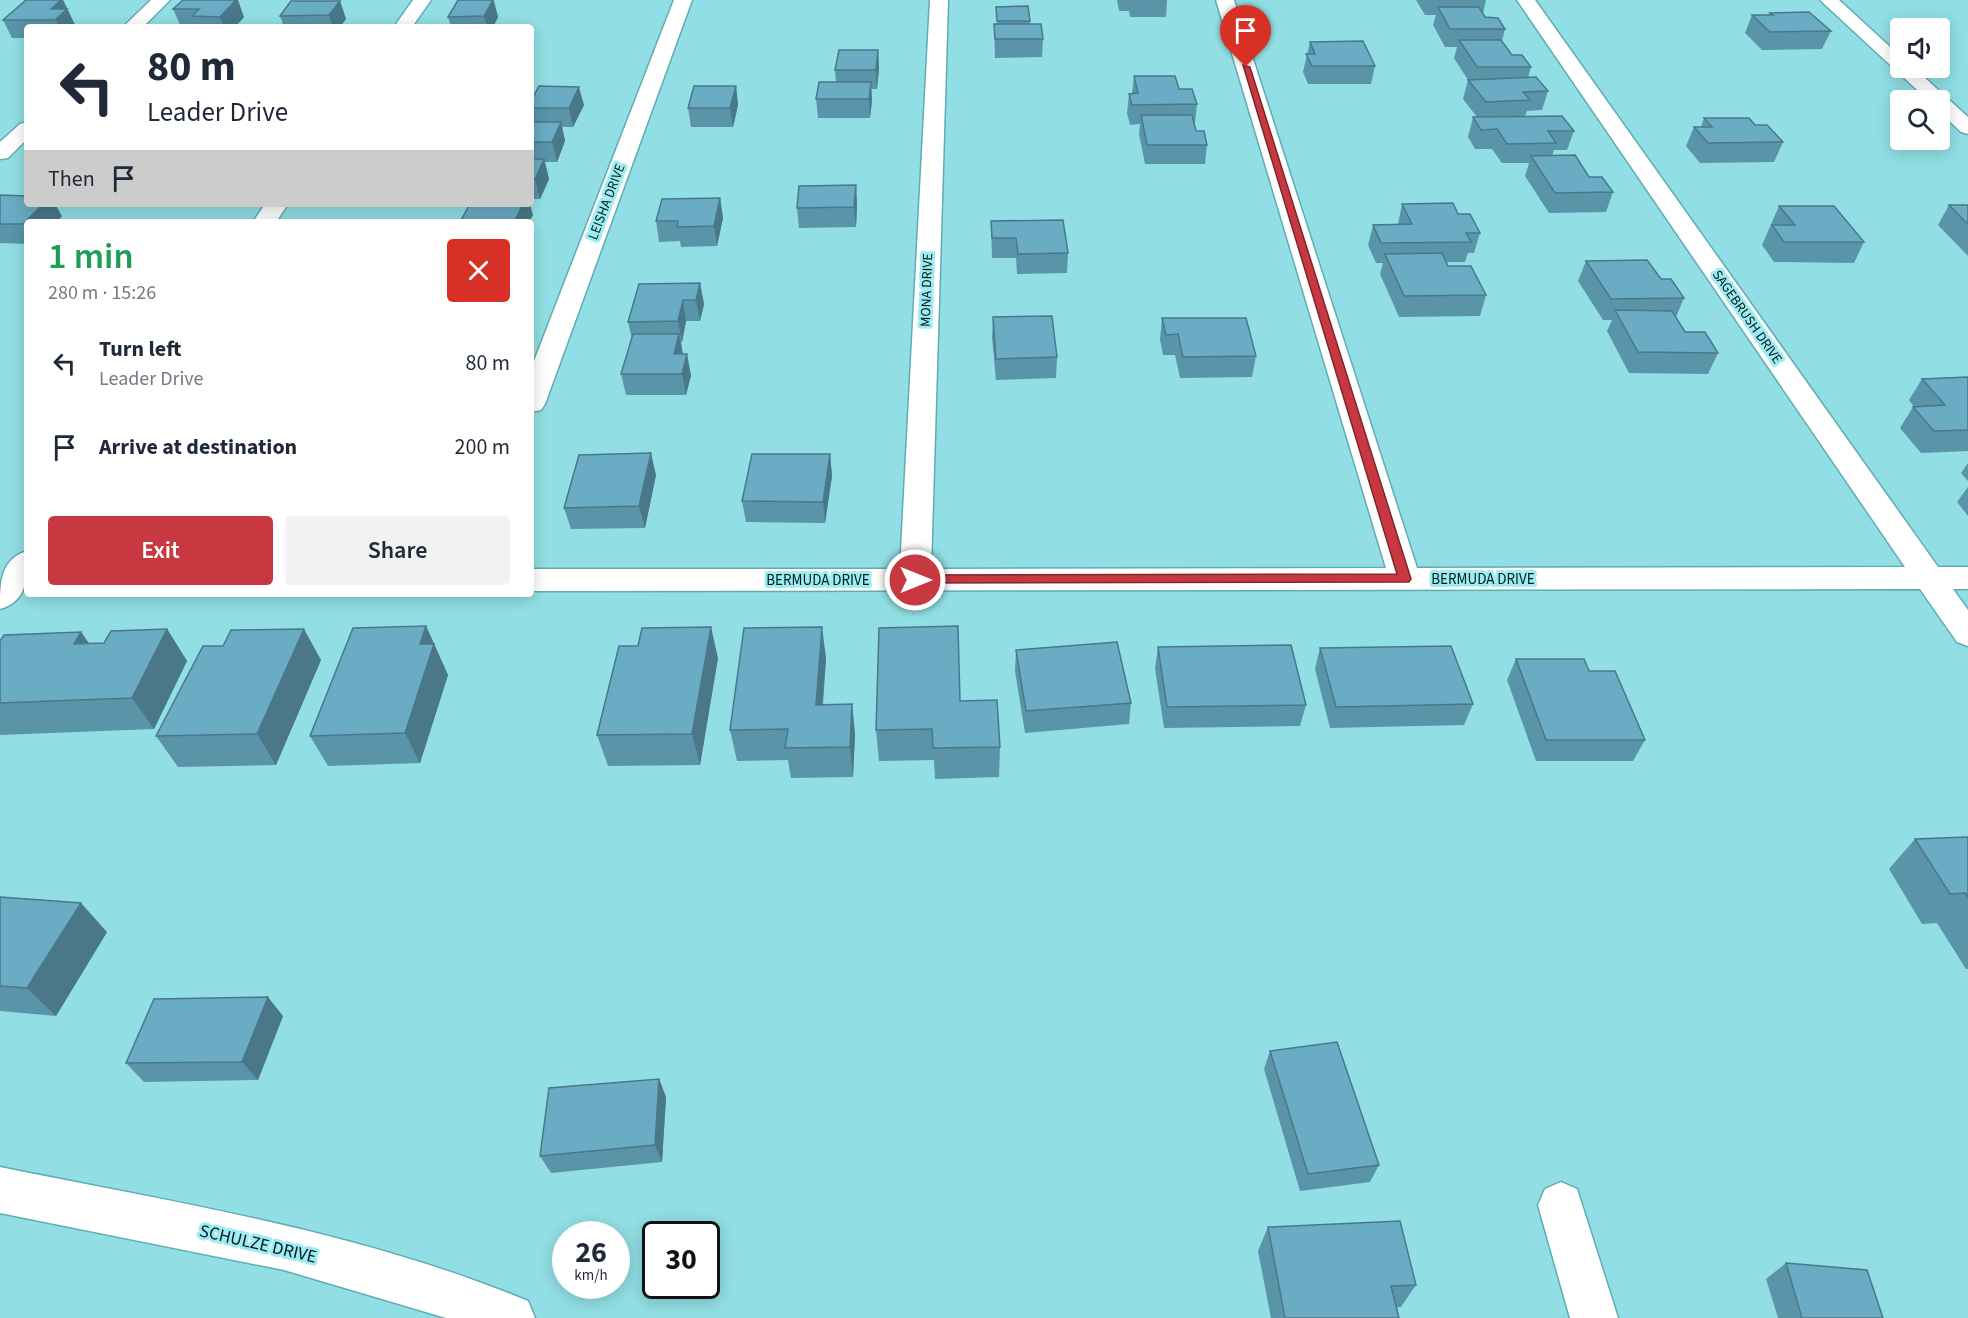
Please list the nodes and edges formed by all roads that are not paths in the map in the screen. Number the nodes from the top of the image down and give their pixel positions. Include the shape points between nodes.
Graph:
1 (161, 0) edge
2 (422, 0) edge
3 (683, 0) edge
4 (939, 0) edge
5 (1225, 0) edge
6 (1526, 0) edge
7 (1829, 0) edge
8 (135, 24) edge
9 (405, 24) edge
10 (1890, 57) edge
11 (1913, 78) edge
12 (1927, 90) edge
13 (1950, 111) edge
14 (1968, 128) edge
15 (24, 131) edge
16 (0, 153) edge
17 (534, 396) edge
18 (1968, 578) edge
19 (1405, 579) junction
20 (1930, 579) junction
21 (534, 580) edge
22 (915, 580) junction
23 (1968, 634) edge
24 (0, 1190) edge
25 (1561, 1205) dead end
26 (511, 1318) edge
27 (1594, 1318) edge

1 - 8 street
2 - 9 street
3 - 17 street, LEISHA DRIVE
4 - 22 street, MONA DRIVE
5 - 19 street
6 - 20 street, SAGEBRUSH DRIVE
7 - 10 street
11 - 12 street
13 - 14 street
15 - 16 street
18 - 20 street, BERMUDA DRIVE
19 - 20 street, BERMUDA DRIVE
19 - 22 street, BERMUDA DRIVE
20 - 23 street, SAGEBRUSH DRIVE
21 - 22 street, BERMUDA DRIVE
24 - 26 street, SCHULZE DRIVE via 284,1247 423,1286
25 - 27 street

